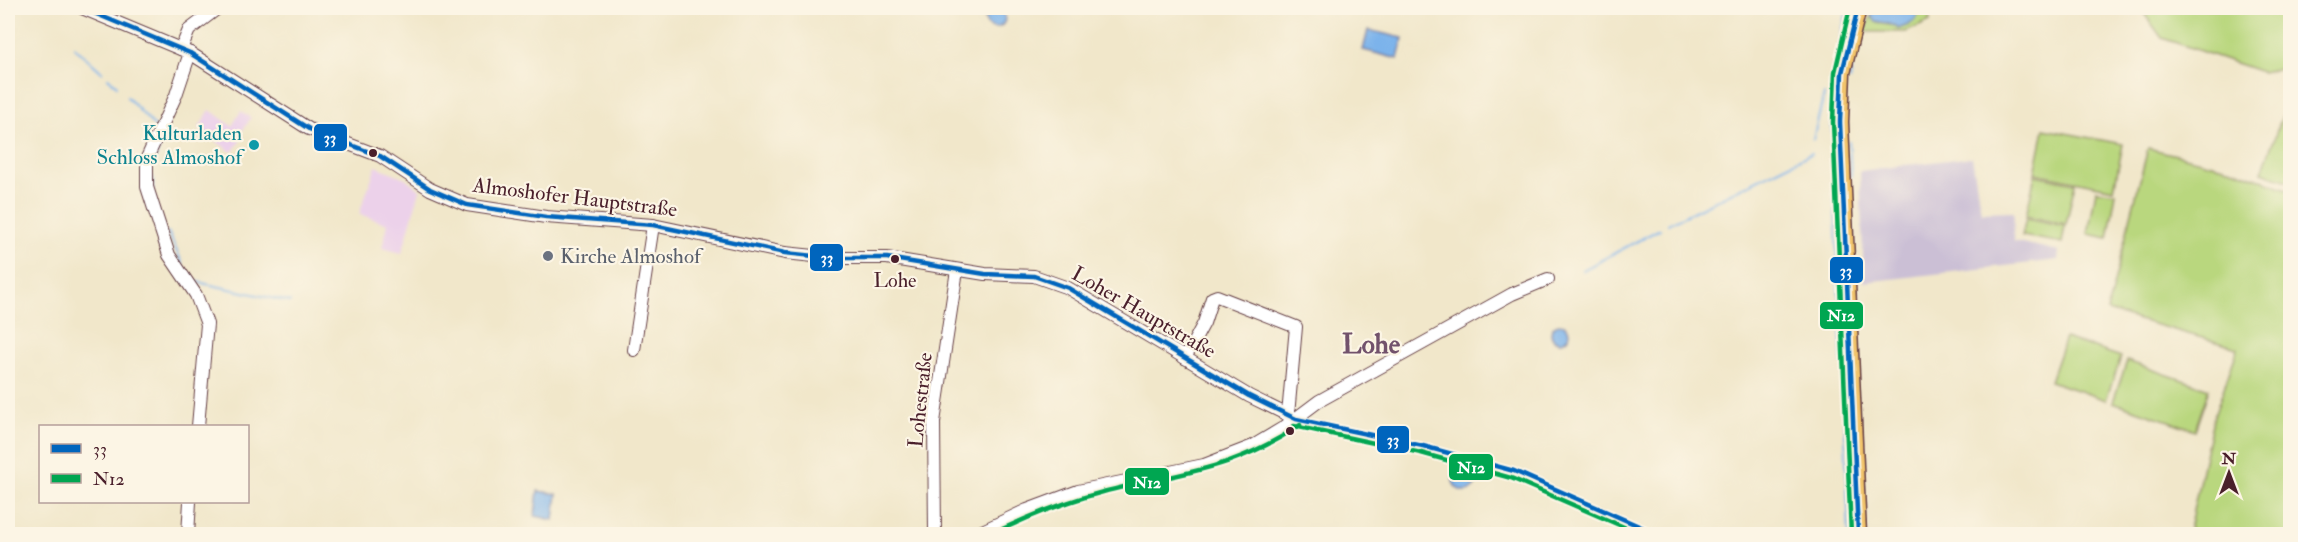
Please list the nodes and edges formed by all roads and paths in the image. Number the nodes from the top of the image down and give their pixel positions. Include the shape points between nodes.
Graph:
1 (82, 8) edge
2 (218, 8) edge
3 (1858, 8) edge
4 (186, 51) junction
5 (653, 225) junction
6 (785, 253) joint
7 (957, 270) junction
8 (1548, 279) dead end
9 (634, 350) dead end
10 (1185, 358) junction
11 (1292, 417) junction
12 (198, 425) edge
13 (190, 503) edge
14 (188, 534) edge
15 (935, 534) edge
16 (976, 534) edge
17 (1858, 534) edge

1 - 4 street, Almoshofer Hauptstraße
2 - 4 street via 189,30
3 - 17 main road via 1842,73 1840,122
4 - 5 street, Almoshofer Hauptstraße via 309,129 380,156 430,189 467,205 546,217
4 - 12 street via 176,95 147,158 147,187 169,255 189,282 205,317 208,336
5 - 6 street, Almoshofer Hauptstraße
5 - 9 street
6 - 7 street, Loher Hauptstraße via 887,258
7 - 10 street, Loher Hauptstraße via 1050,280
7 - 15 street, Lohestraße via 934,422
8 - 11 street via 1512,294
10 - 11 street, Loher Hauptstraße
10 - 11 street via 1212,298 1217,296 1296,327
11 - 16 street via 1259,443 1221,459 1078,491
13 - 14 street

